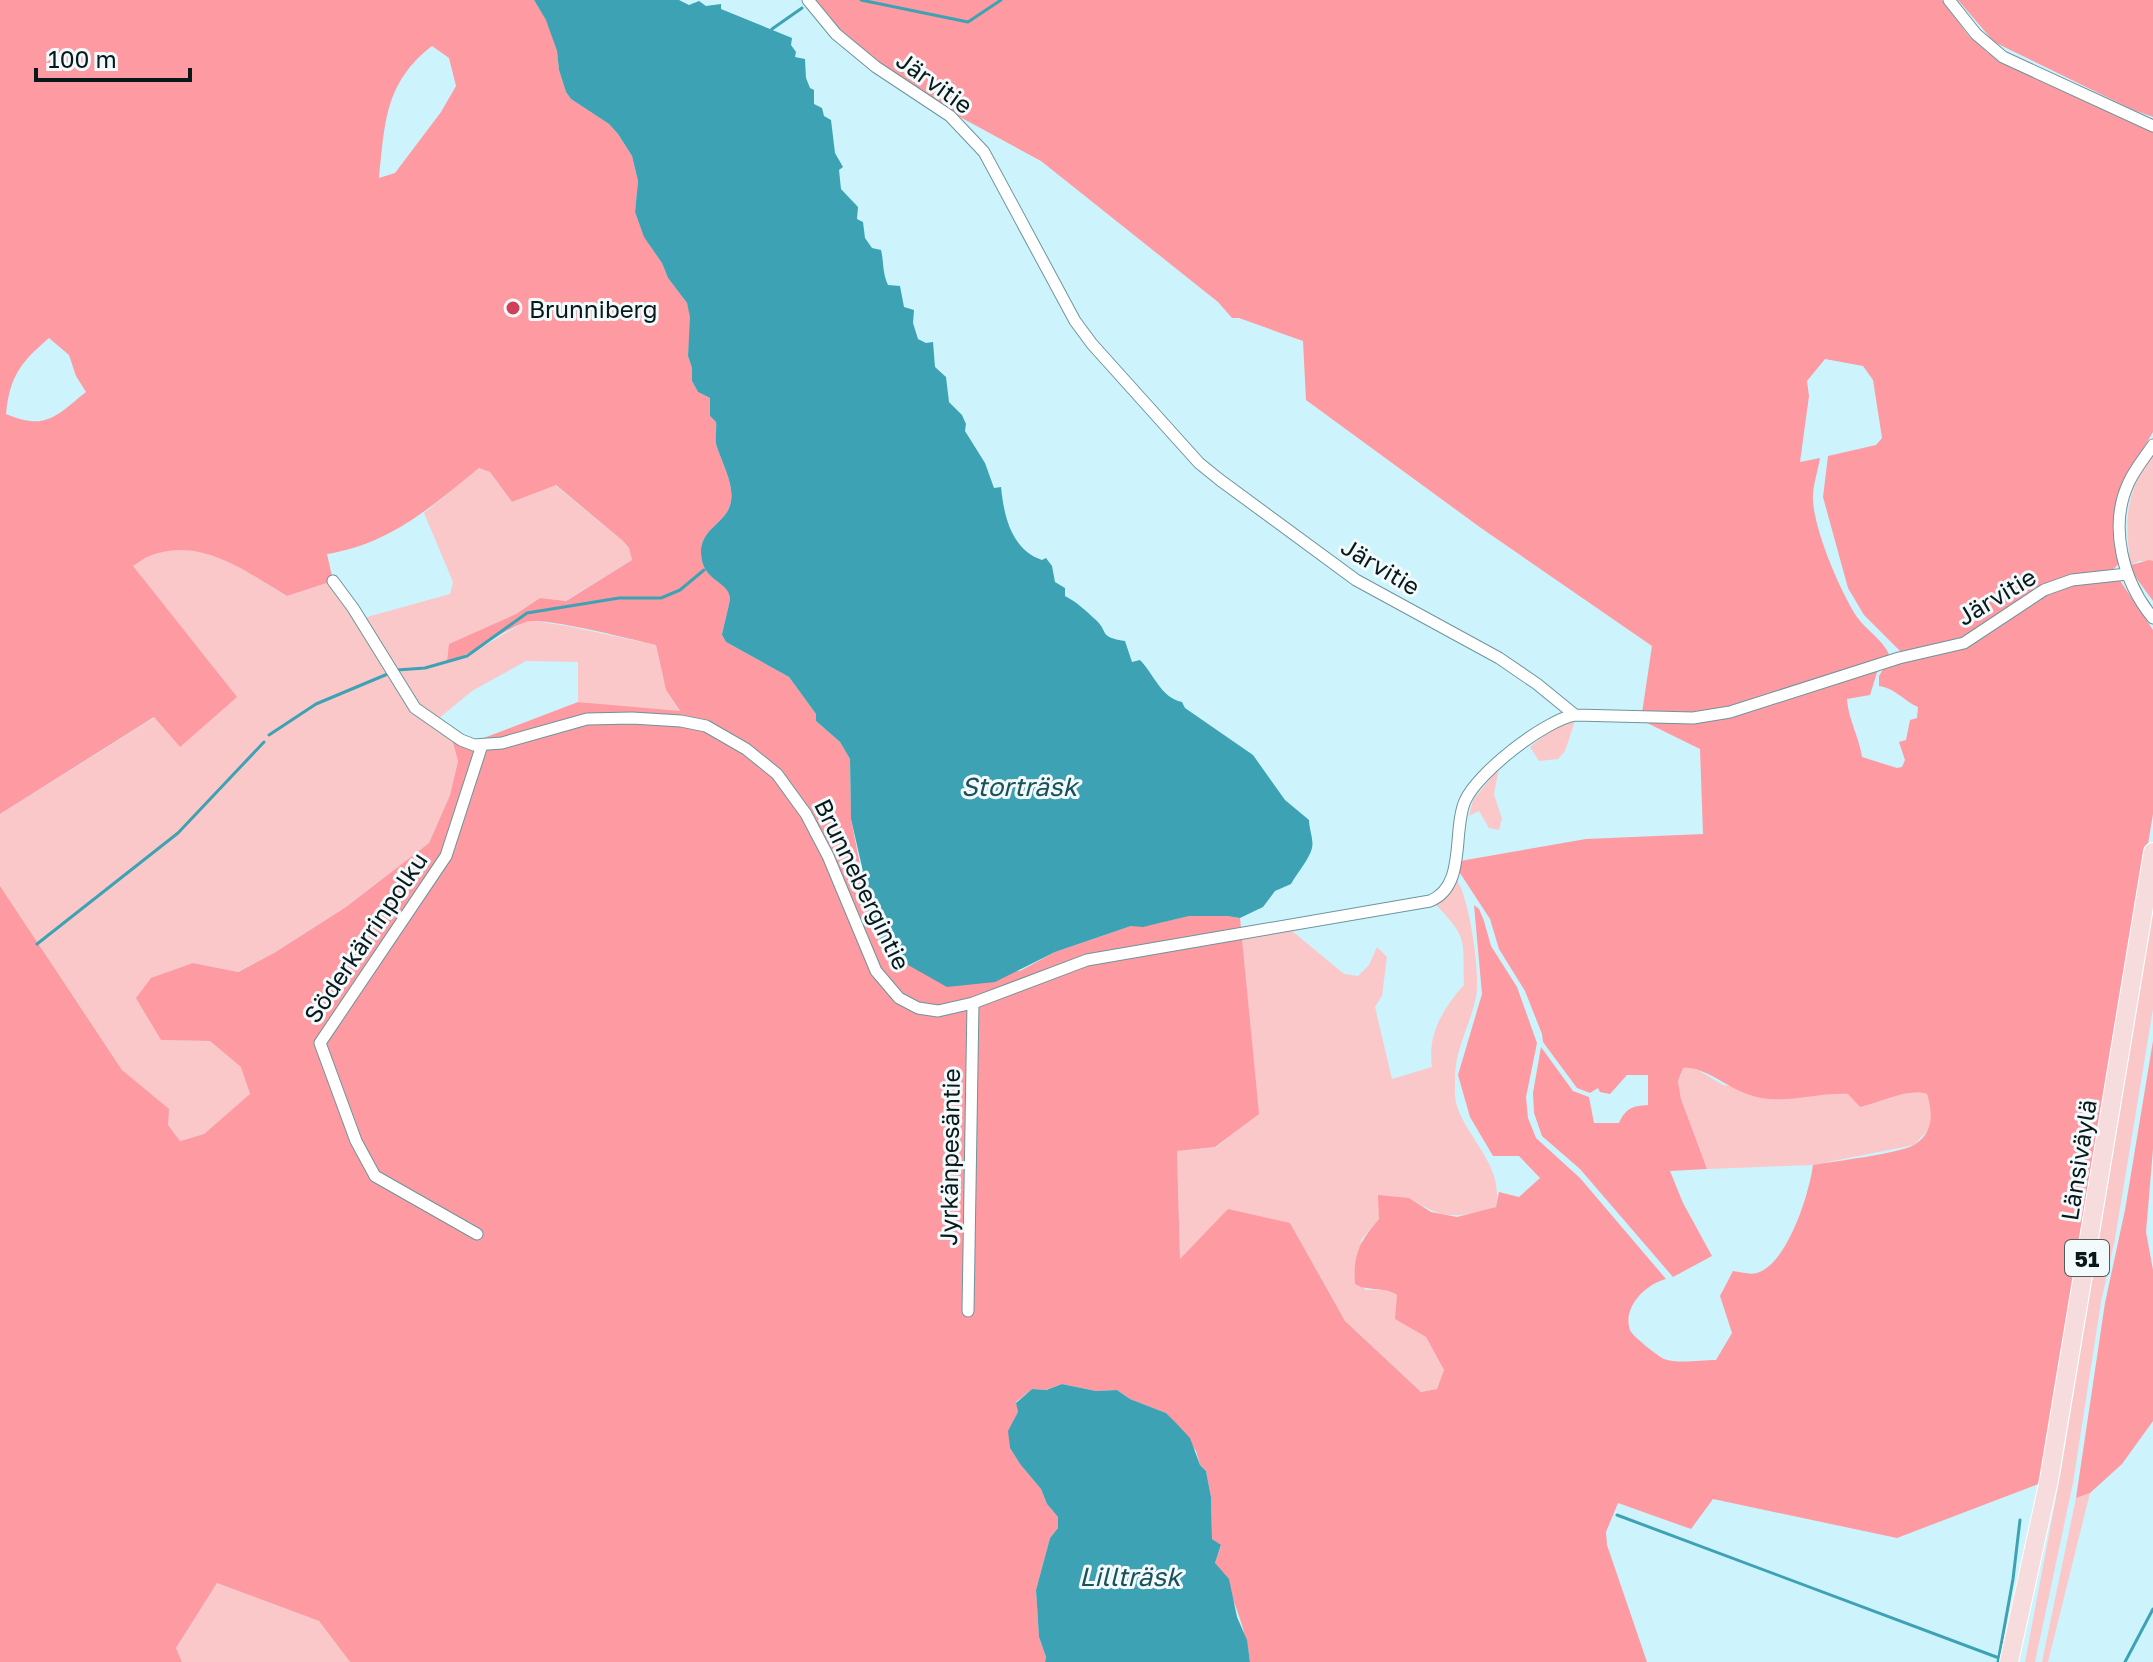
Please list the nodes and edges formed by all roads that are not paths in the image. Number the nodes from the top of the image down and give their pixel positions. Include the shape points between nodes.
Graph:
1 (808, 0) edge
2 (1949, 0) edge
3 (2153, 126) edge
4 (2153, 445) edge
5 (2127, 574) junction
6 (333, 581) dead end
7 (2153, 618) edge
8 (1575, 715) junction
9 (482, 745) junction
10 (2153, 852) edge
11 (973, 1003) junction
12 (477, 1234) dead end
13 (968, 1311) dead end
14 (2009, 1662) edge

1 - 8 street, Järvitie via 836,34 950,116 984,152 1075,321 1199,463 1345,573 1499,658
2 - 3 street via 2003,57
4 - 5 street via 2123,496 2120,535
5 - 7 street
5 - 8 street, Järvitie via 2072,580 2044,590 1964,643 1730,712 1693,718
6 - 9 street via 415,708 451,736
8 - 11 street, Brunnebergintie via 1542,730 1474,785 1459,820 1454,871 1437,898 1087,960
9 - 11 street, Brunnebergintie via 587,719 681,721 713,728 777,774 797,800 815,827 876,971 891,991 927,1011
9 - 12 street, Söderkärrinpolku via 446,856 320,1043 356,1141 375,1176
10 - 14 main road, Länsiväylä / 51 via 2051,1465
11 - 13 street, Jyrkänpesäntie

